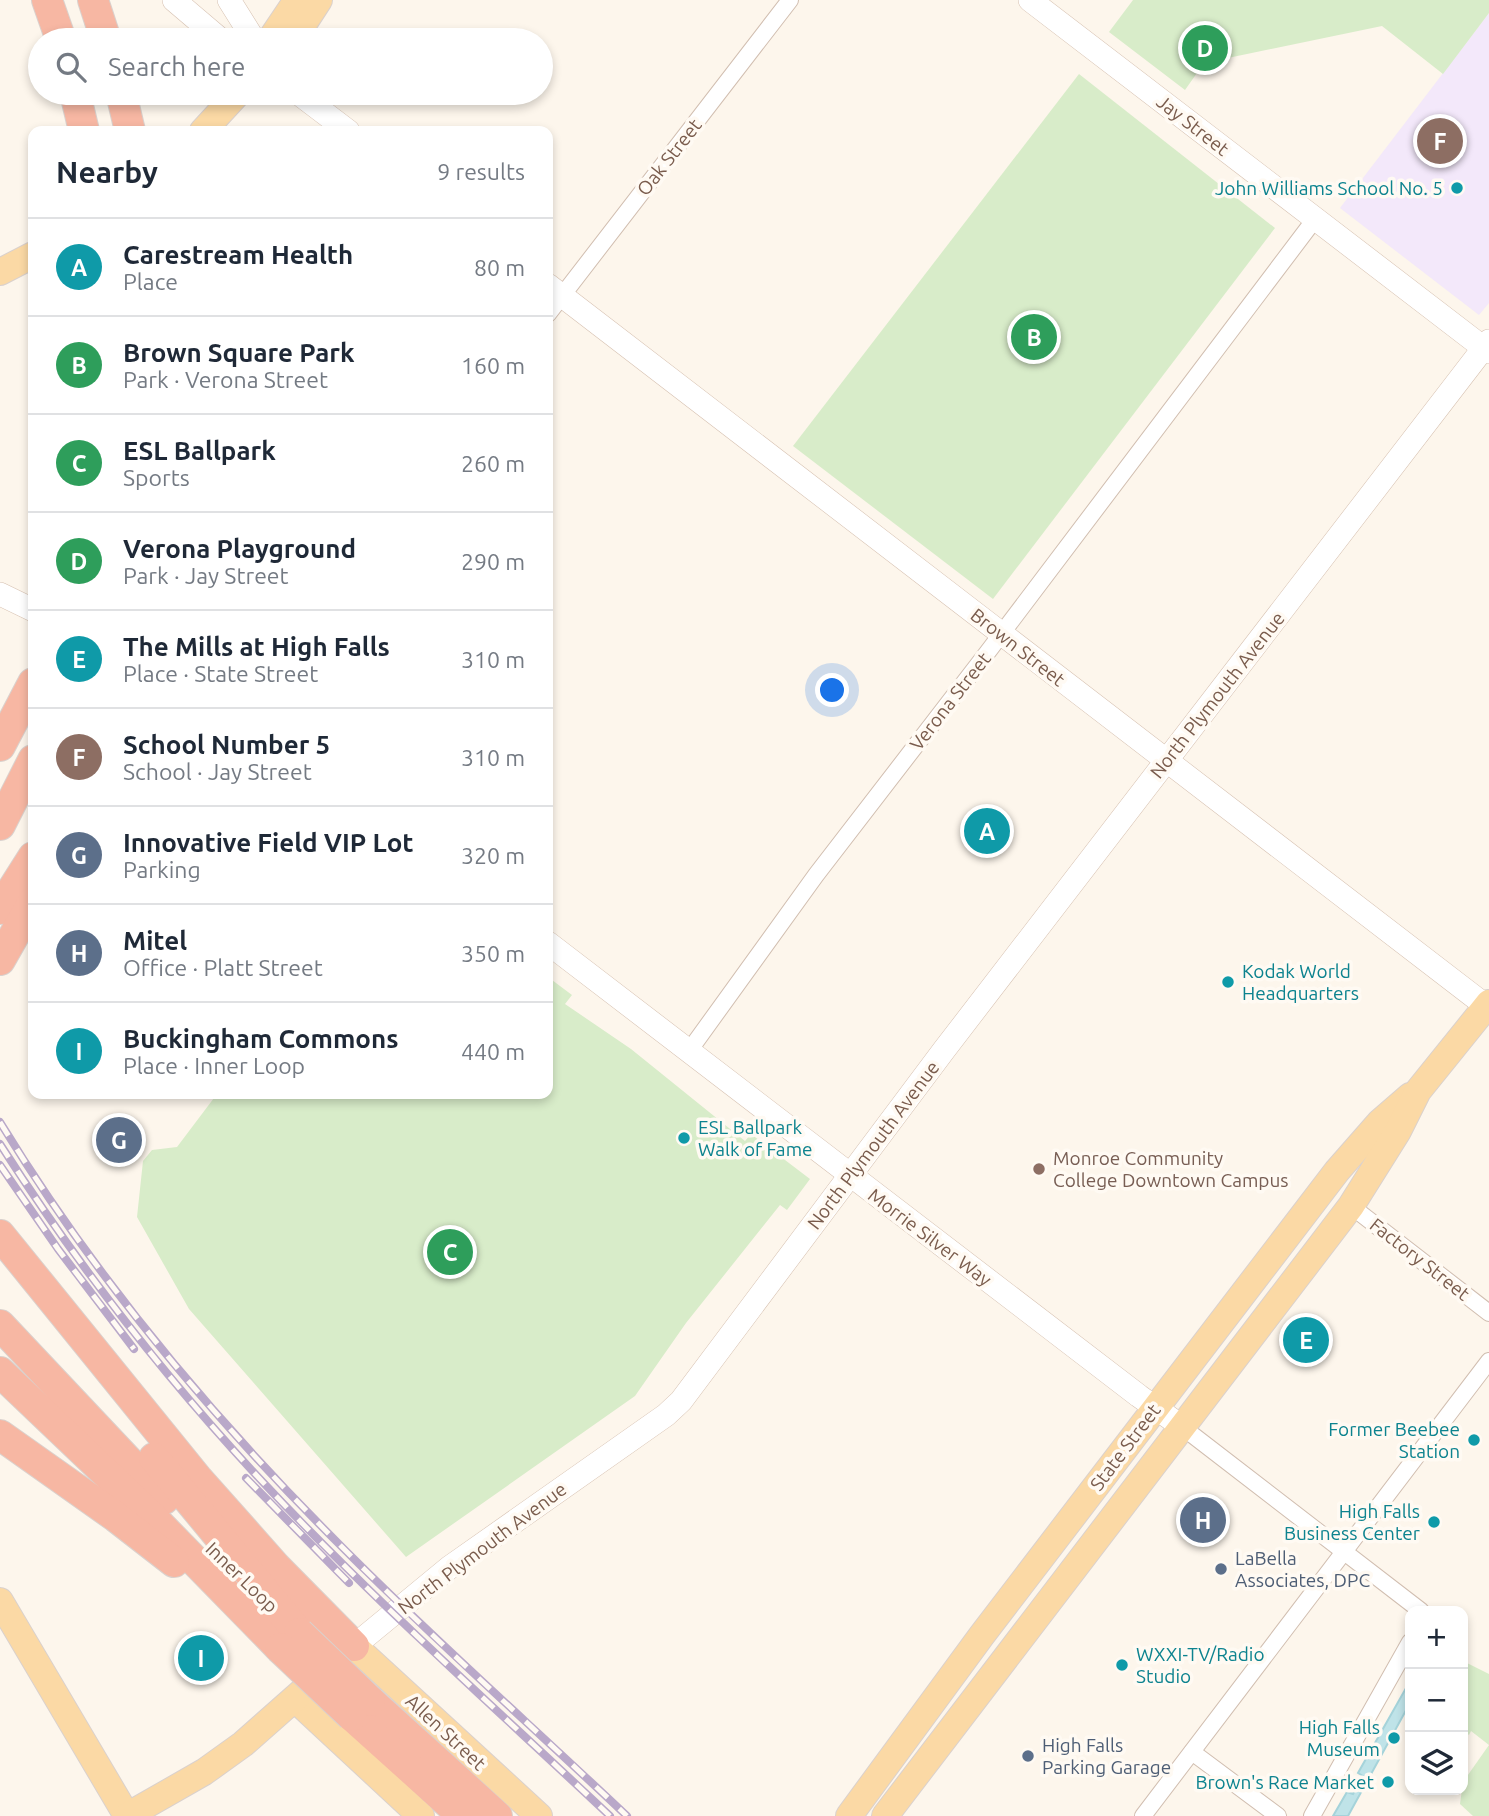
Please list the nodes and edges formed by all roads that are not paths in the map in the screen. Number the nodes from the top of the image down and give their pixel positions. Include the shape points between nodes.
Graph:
1 (47, 0) edge
2 (174, 0) edge
3 (229, 0) edge
4 (297, 0) edge
5 (320, 0) edge
6 (790, 0) edge
7 (1030, 0) edge
8 (57, 28) edge
9 (207, 28) edge
10 (246, 28) edge
11 (278, 28) edge
12 (301, 28) edge
13 (78, 105) edge
14 (227, 105) edge
15 (314, 105) edge
16 (83, 126) edge
17 (208, 126) edge
18 (341, 126) edge
19 (1315, 219) junction
20 (28, 258) edge
21 (0, 272) edge
22 (555, 290) edge
23 (1487, 347) edge
24 (0, 594) edge
25 (28, 608) edge
26 (1002, 634) junction
27 (28, 693) edge
28 (0, 746) edge
29 (1167, 761) junction
30 (28, 770) edge
31 (0, 825) edge
32 (28, 865) edge
33 (0, 909) edge
34 (28, 911) edge
35 (553, 947) edge
36 (0, 961) edge
37 (1488, 1006) edge
38 (689, 1051) junction
39 (1418, 1091) junction
40 (850, 1176) junction
41 (1350, 1206) junction
42 (0, 1235) edge
43 (0, 1252) edge
44 (1489, 1313) edge
45 (0, 1325) edge
46 (1489, 1361) edge
47 (0, 1373) edge
48 (1155, 1408) junction
49 (1181, 1426) junction
50 (0, 1435) edge
51 (1345, 1551) junction
52 (0, 1601) edge
53 (1415, 1606) edge
54 (289, 1640) junction
55 (354, 1646) junction
56 (1405, 1651) edge
57 (295, 1699) junction
58 (361, 1709) junction
59 (1192, 1752) junction
60 (127, 1816) edge
61 (421, 1816) edge
62 (463, 1816) edge
63 (497, 1816) edge
64 (538, 1816) edge
65 (849, 1816) edge
66 (885, 1816) edge
67 (1143, 1816) edge
68 (1278, 1816) edge
69 (1312, 1816) edge

1 - 8 highway
2 - 9 street
3 - 10 street
4 - 11 main road
5 - 12 main road
6 - 22 street, Oak Street
7 - 19 street, Jay Street
13 - 16 highway
14 - 17 main road
15 - 18 street
19 - 23 street, Jay Street
19 - 26 street, Verona Street
20 - 21 main road
22 - 26 street, Brown Street
23 - 29 street, North Plymouth Avenue
24 - 25 street
26 - 29 street, Brown Street
26 - 38 street, Verona Street via 816,875
27 - 28 highway
29 - 37 street, Brown Street
29 - 40 street, North Plymouth Avenue
30 - 31 highway
32 - 33 highway
34 - 36 highway
35 - 38 street, Morrie Silver Way
37 - 39 main road, State Street
38 - 40 street, Morrie Silver Way
39 - 41 main road, State Street
39 - 48 main road, State Street via 1349,1156
40 - 48 street, Morrie Silver Way
40 - 55 street, North Plymouth Avenue via 681,1401 450,1567
41 - 44 street, Factory Street
41 - 49 main road, State Street
42 - 55 highway via 197,1478
43 - 54 highway
45 - 54 highway, Inner Loop via 191,1527
46 - 51 street
47 - 54 highway, Inner Loop
48 - 49 street, Morrie Silver Way
48 - 65 main road, State Street
49 - 51 street
49 - 66 main road, State Street
50 - 54 highway
51 - 53 street
51 - 59 street
52 - 60 main road
54 - 58 highway, Inner Loop, bridge
55 - 57 main road, North Plymouth Avenue
55 - 64 main road, Allen Street
56 - 69 street
57 - 60 main road, North Plymouth Avenue via 204,1772
57 - 61 main road
58 - 62 highway, Inner Loop
58 - 63 highway, Inner Loop
59 - 67 street
59 - 68 street

